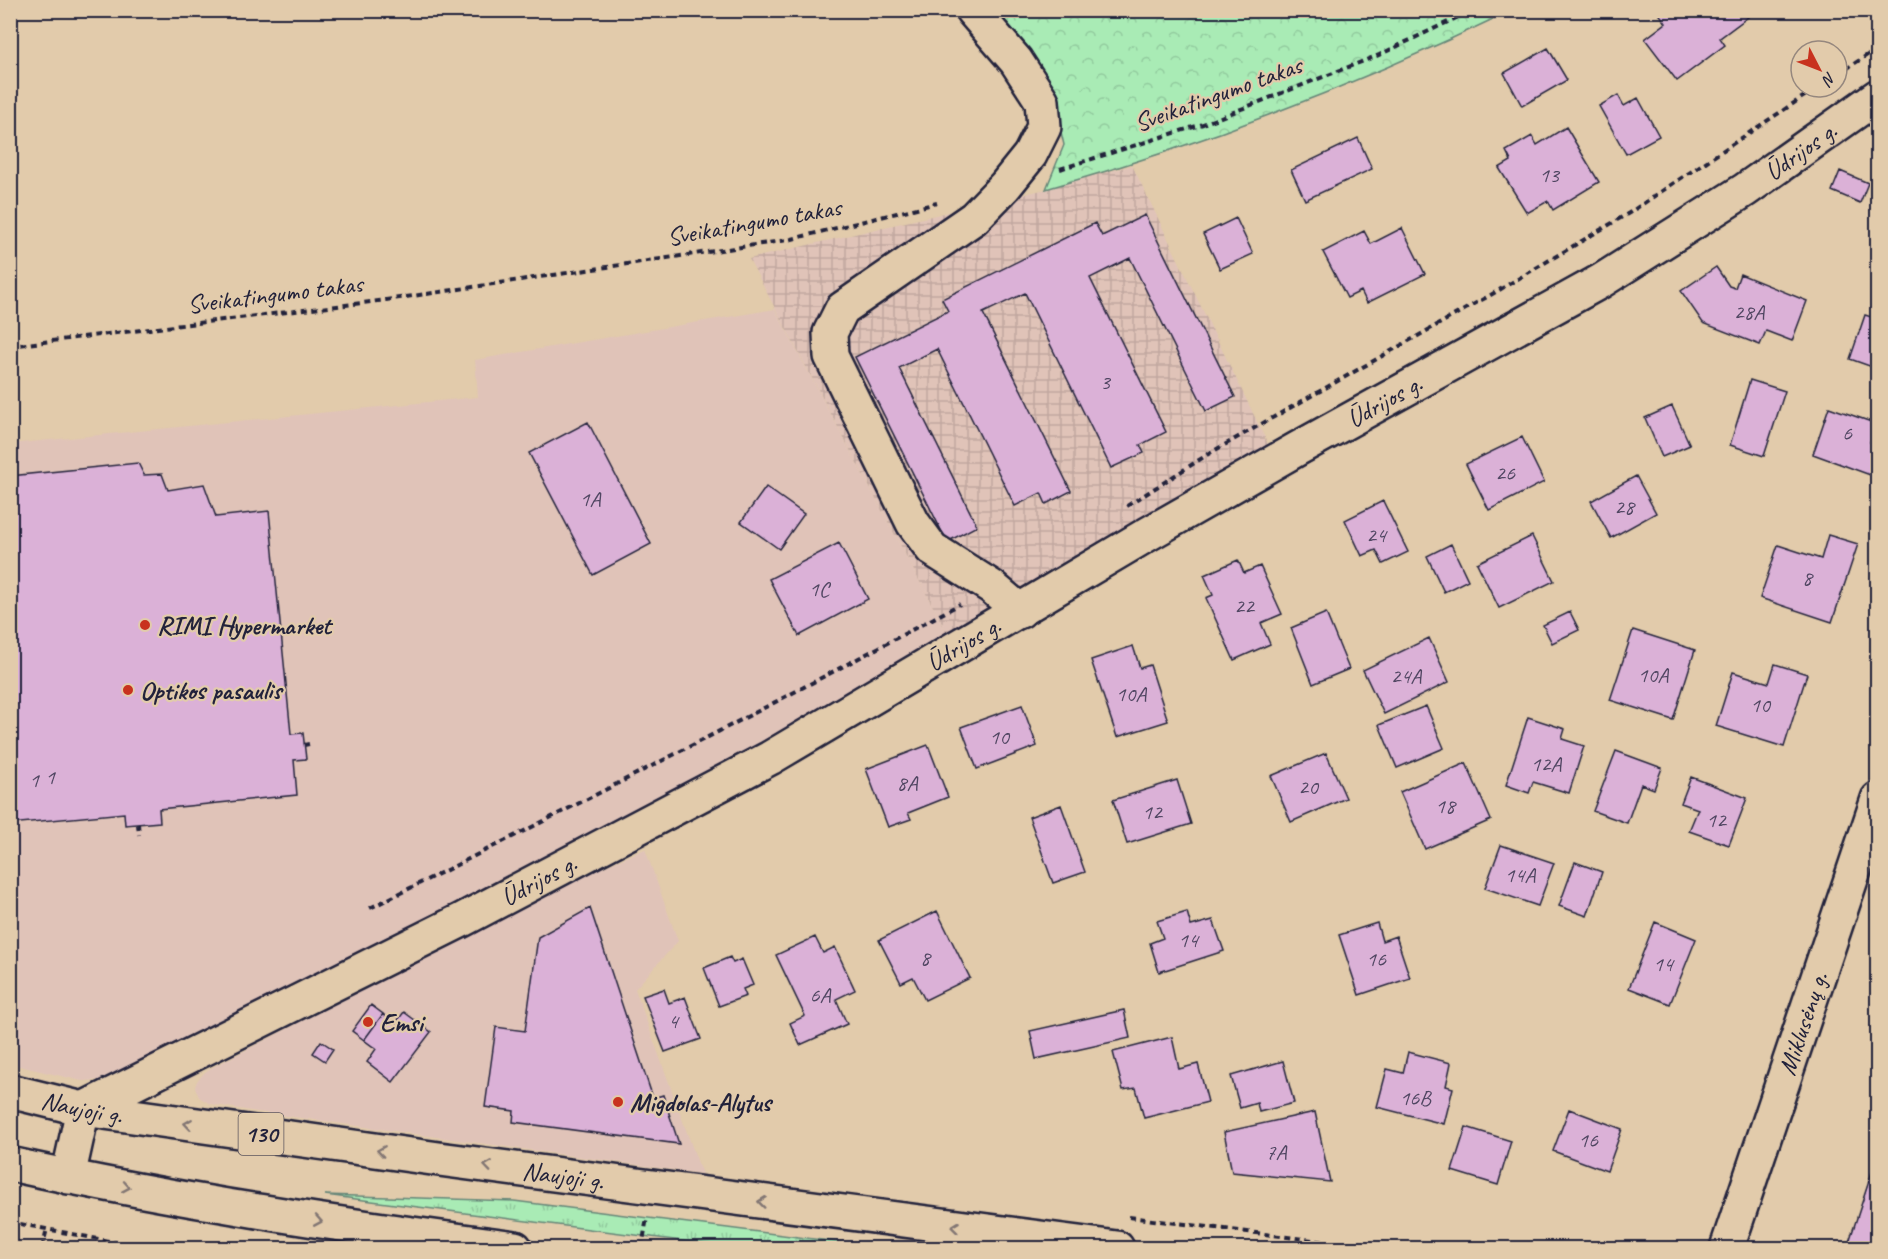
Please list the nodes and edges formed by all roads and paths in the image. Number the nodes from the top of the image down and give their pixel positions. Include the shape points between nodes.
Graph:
1 (972, 10) edge
2 (1473, 10) edge
3 (1878, 48) edge
4 (1849, 67) edge
5 (1878, 96) edge
6 (1800, 99) edge
7 (1005, 186) junction
8 (948, 200) dead end
9 (10, 346) edge
10 (1123, 508) dead end
11 (992, 587) junction
12 (1020, 611) junction
13 (1878, 799) edge
14 (138, 824) dead end
15 (139, 835) dead end
16 (369, 908) dead end
17 (10, 1091) edge
18 (83, 1109) junction
19 (10, 1164) edge
20 (68, 1177) junction
21 (10, 1222) edge
22 (46, 1229) junction
23 (42, 1248) edge
24 (145, 1248) edge
25 (515, 1248) edge
26 (1117, 1248) edge
27 (1727, 1248) edge

1 - 7 main road via 1016,60 1042,101 1044,127 1030,155
2 - 7 path, Sveikatingumo takas via 1379,55 1203,124
3 - 4 path
5 - 12 main road, Ūdrijos g. via 1745,190 1600,281 1148,534
6 - 10 path via 1629,213 1210,453
7 - 11 main road via 974,218 842,309 830,333 831,356 913,524 932,549
8 - 9 path, Sveikatingumo takas via 788,240 386,300
11 - 12 main road
11 - 16 path via 645,771
12 - 18 main road, Ūdrijos g. via 706,793
13 - 27 main road, Miklusėnų g.
14 - 15 path
17 - 18 main road, Naujoji g. / 130
18 - 20 main road
26 -> 18 main road, Naujoji g. / 130
19 - 20 main road
20 -> 25 main road via 347,1226
21 - 22 path
22 - 23 path
22 - 24 path

